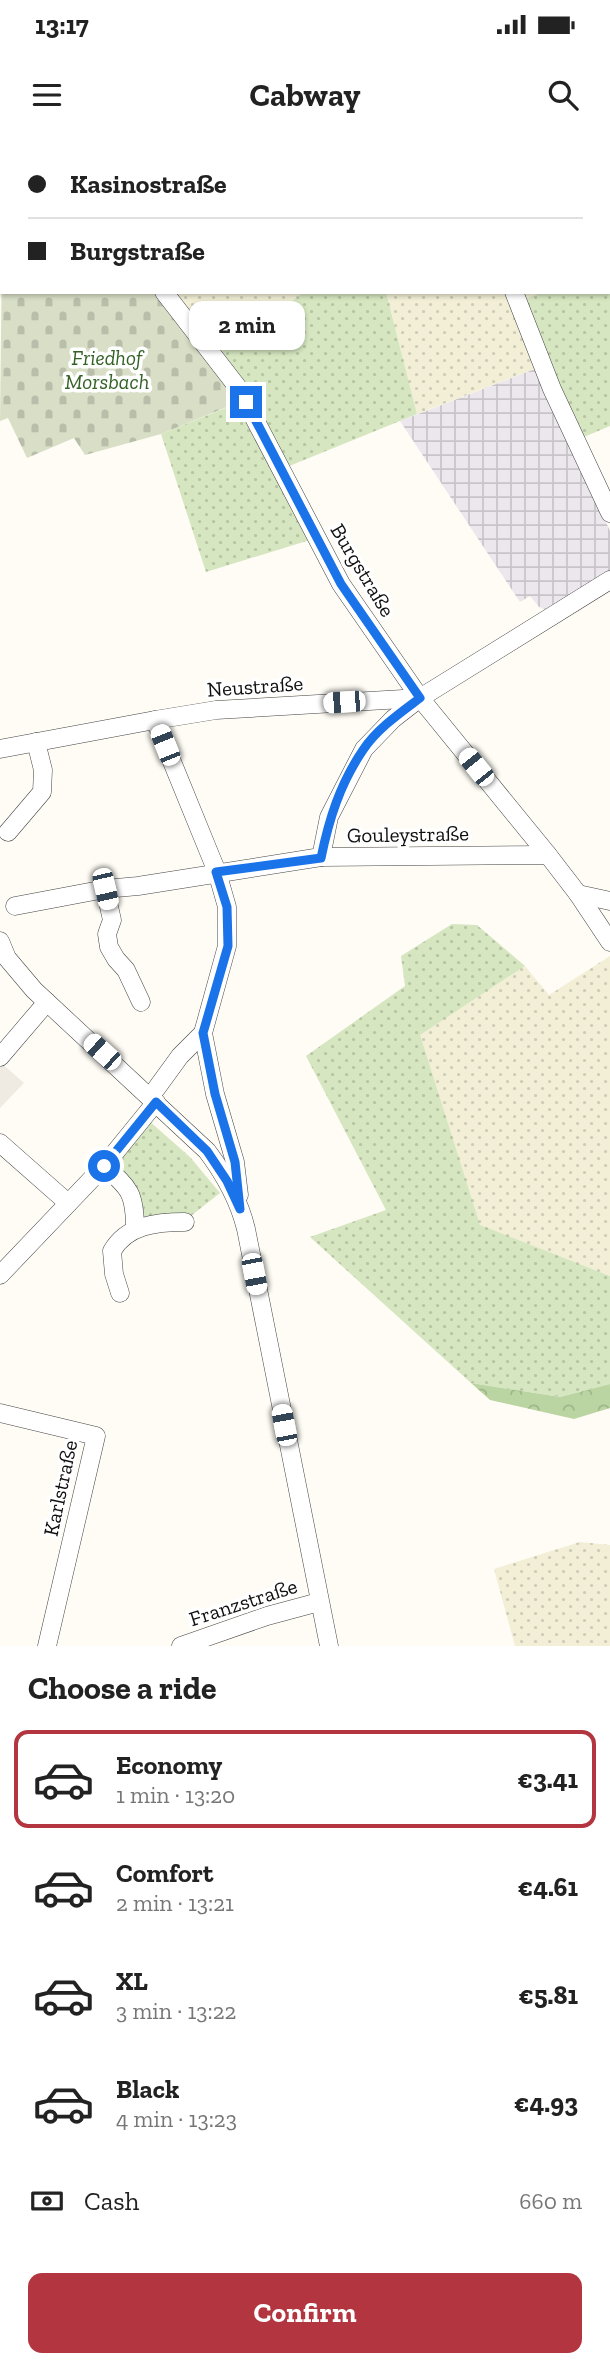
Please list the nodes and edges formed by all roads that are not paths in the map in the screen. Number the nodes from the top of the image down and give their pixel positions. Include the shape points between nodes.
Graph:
1 (166, 294) edge
2 (515, 294) edge
3 (610, 513) edge
4 (610, 580) edge
5 (420, 698) junction
6 (155, 720) junction
7 (36, 742) junction
8 (0, 749) edge
9 (9, 832) dead end
10 (548, 855) junction
11 (321, 858) junction
12 (216, 872) junction
13 (105, 889) junction
14 (578, 894) junction
15 (610, 901) edge
16 (15, 906) dead end
17 (0, 941) edge
18 (610, 942) edge
19 (47, 1002) junction
20 (141, 1002) dead end
21 (206, 1027) junction
22 (0, 1057) edge
23 (156, 1096) junction
24 (0, 1143) edge
25 (104, 1166) junction
26 (68, 1203) junction
27 (240, 1209) junction
28 (184, 1222) dead end
29 (135, 1229) junction
30 (0, 1275) edge
31 (120, 1293) dead end
32 (0, 1413) edge
33 (319, 1602) junction
34 (47, 1646) edge
35 (181, 1646) edge
36 (329, 1646) edge

1 - 5 street, Burgstraße via 239,389 341,584
2 - 3 street via 552,389
4 - 5 street, Neustraße
5 - 6 street, Neustraße via 216,710
5 - 10 street, Burgstraße
5 - 11 street via 364,749 329,817
6 - 7 street, Neustraße
6 - 12 street
7 - 8 street, Neustraße
7 - 9 street via 42,792
10 - 11 street, Gouleystraße
10 - 14 street
11 - 12 street, Gouleystraße
12 - 13 street, Gouleystraße
12 - 21 street via 227,907 228,946
13 - 16 street, Gouleystraße
13 - 20 street via 112,920 109,947
14 - 15 street
14 - 18 street
17 - 19 street via 7,958
19 - 22 street
19 - 23 street
21 - 23 street via 180,1056
21 - 27 street via 215,1094 235,1162
23 - 25 street
23 - 27 street via 207,1151
24 - 26 street
25 - 26 street
25 - 29 street via 127,1186
26 - 30 street
27 - 33 street
28 - 29 street
29 - 31 street via 112,1251
32 - 34 street, Karlstraße via 96,1436
33 - 35 street, Franzstraße
33 - 36 street

